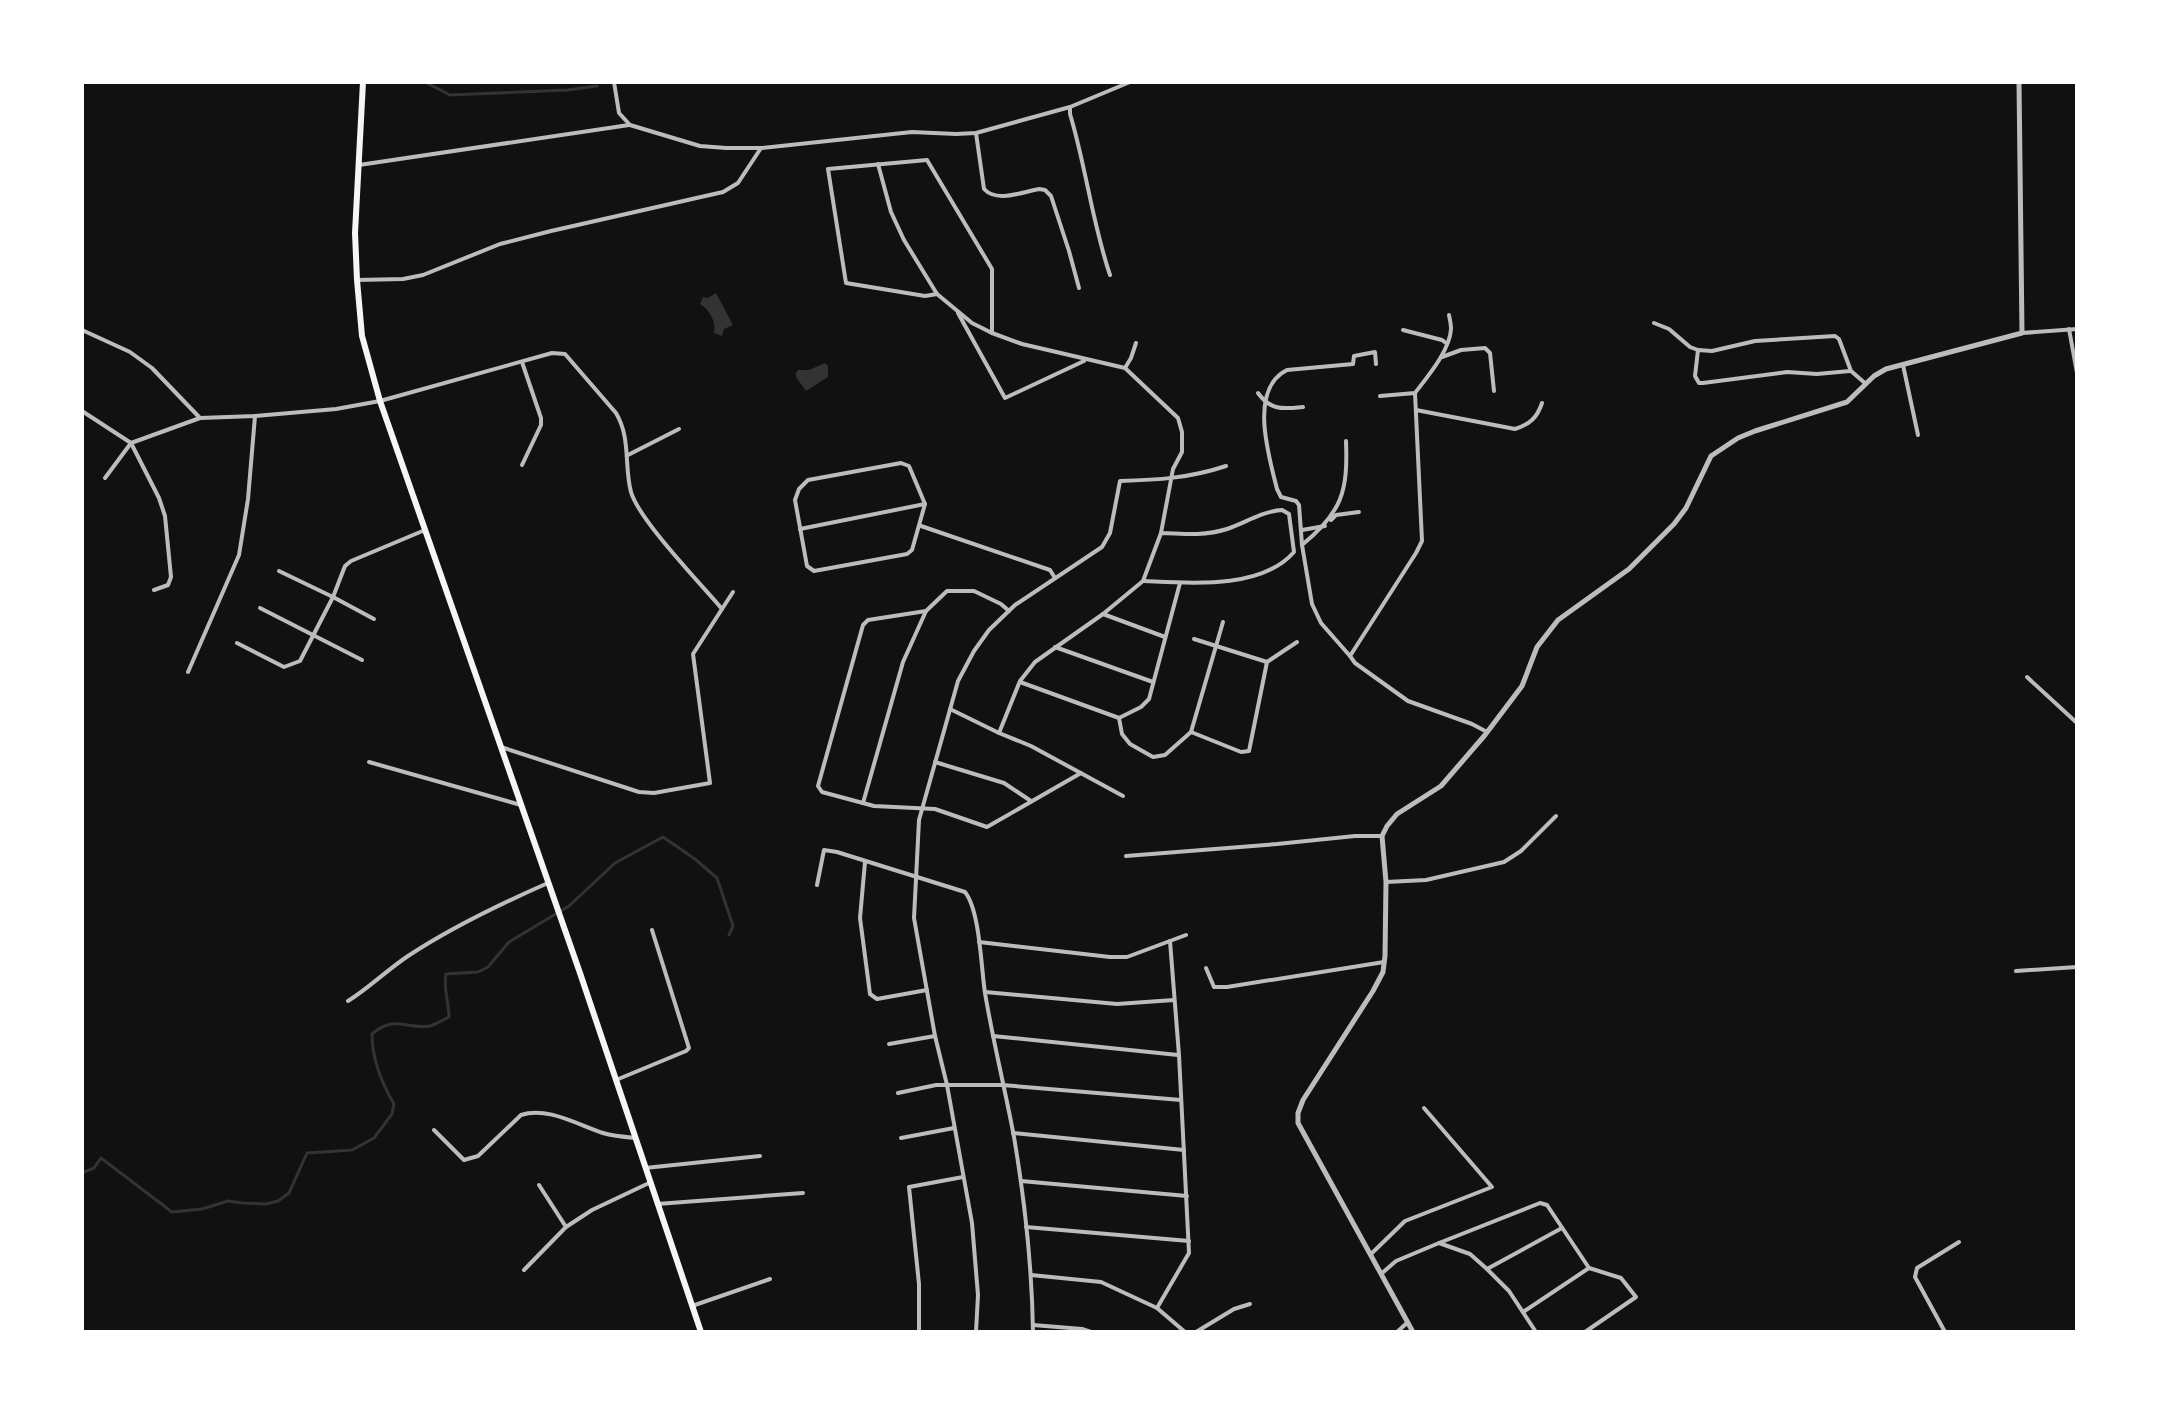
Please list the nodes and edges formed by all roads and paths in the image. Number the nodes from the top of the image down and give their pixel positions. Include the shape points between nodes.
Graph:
1 (363, 82) edge
2 (614, 82) edge
3 (1107, 82) edge
4 (1130, 82) edge
5 (2019, 82) edge
6 (1106, 92) junction
7 (1070, 107) junction
8 (630, 125) junction
9 (976, 133) junction
10 (761, 148) junction
11 (878, 164) junction
12 (359, 165) junction
13 (1110, 275) dead end
14 (357, 280) junction
15 (1079, 288) dead end
16 (937, 294) junction
17 (956, 310) junction
18 (1449, 315) dead end
19 (1654, 323) dead end
20 (2069, 329) junction
21 (2077, 329) edge
22 (82, 330) edge
23 (1403, 330) dead end
24 (992, 333) junction
25 (2022, 333) junction
26 (1136, 343) dead end
27 (1447, 343) junction
28 (1698, 350) junction
29 (1440, 359) junction
30 (1086, 360) junction
31 (522, 362) junction
32 (1376, 364) dead end
33 (1903, 365) junction
34 (1125, 368) junction
35 (1851, 371) junction
36 (2077, 373) edge
37 (1866, 384) junction
38 (1494, 391) dead end
39 (1258, 393) dead end
40 (1415, 393) junction
41 (1380, 396) dead end
42 (380, 401) junction
43 (1264, 401) junction
44 (1542, 403) dead end
45 (1303, 407) dead end
46 (1416, 410) junction
47 (82, 411) edge
48 (255, 416) junction
49 (200, 418) junction
50 (679, 429) dead end
51 (1918, 435) dead end
52 (1346, 441) dead end
53 (131, 443) junction
54 (628, 455) junction
55 (522, 465) dead end
56 (1226, 466) dead end
57 (105, 478) dead end
58 (1172, 479) junction
59 (925, 504) junction
60 (1359, 512) dead end
61 (920, 526) junction
62 (1325, 526) junction
63 (800, 529) junction
64 (425, 530) junction
65 (1301, 530) junction
66 (1161, 533) junction
67 (1302, 545) junction
68 (279, 571) dead end
69 (1055, 578) junction
70 (1143, 581) junction
71 (1180, 583) junction
72 (154, 590) dead end
73 (733, 592) dead end
74 (333, 597) junction
75 (260, 608) dead end
76 (722, 609) junction
77 (926, 611) junction
78 (1009, 611) junction
79 (1103, 614) junction
80 (374, 619) dead end
81 (1223, 622) dead end
82 (313, 635) junction
83 (1165, 637) junction
84 (1194, 639) dead end
85 (1297, 642) dead end
86 (237, 643) dead end
87 (1216, 646) junction
88 (1055, 647) junction
89 (1350, 656) junction
90 (362, 660) dead end
91 (1267, 662) junction
92 (188, 672) dead end
93 (2027, 677) dead end
94 (1020, 681) junction
95 (1153, 682) junction
96 (950, 709) junction
97 (1119, 718) junction
98 (2077, 723) edge
99 (1191, 732) junction
100 (1487, 732) junction
101 (999, 733) junction
102 (501, 747) junction
103 (369, 762) dead end
104 (935, 762) junction
105 (1081, 773) junction
106 (1123, 796) dead end
107 (1031, 801) junction
108 (863, 803) junction
109 (522, 806) junction
110 (921, 808) junction
111 (1556, 816) dead end
112 (1382, 836) junction
113 (1126, 856) dead end
114 (865, 862) junction
115 (917, 878) junction
116 (1386, 882) junction
117 (548, 883) junction
118 (817, 885) dead end
119 (652, 930) dead end
120 (1186, 935) dead end
121 (1170, 941) junction
122 (979, 942) junction
123 (1384, 962) junction
124 (2077, 967) edge
125 (1206, 968) dead end
126 (2016, 971) dead end
127 (927, 990) junction
128 (985, 992) junction
129 (1175, 1000) junction
130 (348, 1001) dead end
131 (935, 1036) junction
132 (993, 1036) junction
133 (889, 1044) dead end
134 (1179, 1055) junction
135 (616, 1080) junction
136 (947, 1085) junction
137 (1002, 1085) junction
138 (898, 1093) dead end
139 (1181, 1100) junction
140 (1424, 1108) dead end
141 (954, 1128) junction
142 (434, 1130) dead end
143 (1013, 1133) junction
144 (635, 1138) junction
145 (901, 1138) dead end
146 (1184, 1150) junction
147 (760, 1156) dead end
148 (645, 1168) junction
149 (963, 1177) junction
150 (1021, 1181) junction
151 (649, 1183) junction
152 (539, 1185) dead end
153 (803, 1193) dead end
154 (1187, 1196) junction
155 (657, 1204) junction
156 (566, 1227) junction
157 (1026, 1227) junction
158 (1562, 1228) junction
159 (1189, 1241) junction
160 (1959, 1242) dead end
161 (1439, 1243) junction
162 (1369, 1255) junction
163 (1589, 1268) junction
164 (1487, 1269) junction
165 (524, 1270) dead end
166 (1031, 1275) junction
167 (1380, 1275) junction
168 (770, 1279) dead end
169 (1250, 1304) dead end
170 (692, 1306) junction
171 (1157, 1308) junction
172 (1523, 1312) junction
173 (1408, 1322) junction
174 (1033, 1325) junction
175 (701, 1332) edge
176 (919, 1332) edge
177 (976, 1332) edge
178 (1033, 1332) edge
179 (1091, 1332) edge
180 (1185, 1332) edge
181 (1196, 1332) edge
182 (1397, 1332) edge
183 (1413, 1332) edge
184 (1536, 1332) edge
185 (1585, 1332) edge
186 (1945, 1332) edge

1 - 12 main road
2 - 8 street via 619,113
3 - 6 street
4 - 6 street
5 - 25 street
6 - 7 street
7 - 9 street
7 - 13 street
8 - 10 street via 700,146
8 - 12 street
9 - 10 street via 912,132
9 - 15 street via 989,194 1000,197 1039,189 1051,196
10 - 14 street via 738,183 723,192 500,244 423,275
11 - 16 street via 891,212
11 - 16 street via 828,169 846,283
11 - 24 street via 927,160 992,269
12 - 14 main road
14 - 42 main road via 362,336
16 - 17 street
17 - 24 street
17 - 30 street via 1005,398
18 - 27 street
19 - 28 street
20 - 21 street
20 - 25 street
20 - 36 street
22 - 49 street via 152,368
23 - 27 street
24 - 30 street
25 - 33 street
26 - 34 street
27 - 29 street
28 - 35 street via 1835,336
28 - 35 street via 1699,383
29 - 38 street via 1485,348
29 - 40 street
30 - 34 street
31 - 42 street
31 - 54 street via 565,354 623,424
31 - 55 street via 541,418
32 - 43 street via 1375,352 1354,356 1353,364 1287,370 1278,374
33 - 37 street via 1886,369
33 - 51 street
34 - 58 street via 1178,418 1182,452
35 - 37 street
37 - 100 street via 1847,402 1755,431 1711,456 1674,524 1629,569 1546,634 1522,686
39 - 43 street
40 - 41 street
40 - 46 street
42 - 48 street
42 - 64 main road
43 - 45 street via 1282,410
43 - 65 street via 1277,489 1281,497 1299,505
44 - 46 street via 1538,415 1515,429
46 - 89 street via 1422,541
47 - 53 street
48 - 49 street
48 - 92 street via 239,555
49 - 53 street
50 - 54 street
52 - 62 street via 1348,470 1338,507
53 - 57 street
53 - 72 street via 165,516 171,581
54 - 76 street via 637,504
56 - 58 street
58 - 66 street
58 - 69 street via 1120,481 1110,533 1102,547
59 - 61 street
59 - 63 street
59 - 63 street via 909,466 901,463 808,480 795,500
60 - 62 street via 1336,515
61 - 63 street via 907,554 814,571 807,566
61 - 69 street via 1050,570
62 - 65 street
62 - 67 street
64 - 74 street via 351,561
64 - 102 main road
65 - 67 street
66 - 70 street
66 - 71 street via 1193,535 1224,530 1273,510 1289,514 1294,552 1286,561 1259,574 1221,582
67 - 89 street via 1312,604
68 - 74 street
69 - 78 street
70 - 71 street
70 - 79 street
71 - 83 street
73 - 76 street
74 - 80 street
74 - 82 street
75 - 82 street
76 - 102 street via 693,654 710,783 639,792
77 - 78 street via 947,591 974,591
77 - 108 street via 903,662
77 - 108 street via 863,625 818,786 822,792
78 - 96 street via 974,651
79 - 83 street
79 - 88 street
81 - 87 street
82 - 86 street via 300,661 284,667
82 - 90 street
83 - 95 street
84 - 87 street
85 - 91 street
87 - 91 street
87 - 99 street
88 - 94 street
88 - 95 street
89 - 100 street via 1408,701
91 - 99 street via 1249,751
93 - 98 street
94 - 97 street
94 - 101 street
95 - 97 street via 1149,699
96 - 101 street
96 - 104 street
97 - 99 street via 1130,744 1153,757 1165,755
100 - 112 street via 1441,786 1397,814
101 - 105 street
102 - 109 main road
103 - 109 street
104 - 107 street via 1004,783
104 - 110 street
105 - 106 street
105 - 107 street
107 - 110 street via 987,827
108 - 110 street
109 - 117 main road
110 - 115 street
111 - 116 street via 1504,862 1426,880
112 - 113 street
112 - 116 street
114 - 115 street
114 - 118 street via 824,850
114 - 127 street via 860,918 870,994 877,999
115 - 122 street via 965,892
115 - 127 street via 914,918
116 - 123 street
117 - 130 street via 407,956
117 - 135 main road
119 - 135 street via 689,1048
120 - 121 street
121 - 122 street via 1127,957
121 - 129 street
122 - 128 street
123 - 125 street via 1227,987 1214,987
123 - 162 street via 1373,991 1298,1113 1298,1123
124 - 126 street
127 - 131 street
128 - 129 street via 1117,1004
128 - 132 street
129 - 134 street
131 - 133 street
131 - 136 street
132 - 134 street
132 - 137 street
134 - 139 street
135 - 144 main road
136 - 137 street
136 - 138 street
136 - 141 street
137 - 139 street
137 - 143 street
139 - 146 street
140 - 162 street via 1492,1187 1405,1221
141 - 145 street
141 - 149 street
142 - 144 street via 464,1160 478,1156 529,1113
143 - 146 street
143 - 150 street
144 - 148 main road
146 - 154 street
147 - 148 street
148 - 151 main road
149 - 176 street via 909,1187
149 - 177 street via 972,1223
150 - 154 street
150 - 157 street
151 - 155 main road
151 - 156 street
152 - 156 street
153 - 155 street
154 - 159 street
155 - 170 main road
156 - 165 street
157 - 159 street
157 - 166 street
158 - 161 street via 1540,1203
158 - 163 street
158 - 164 street
159 - 171 street via 1189,1253
160 - 186 street via 1917,1268 1915,1277
161 - 164 street via 1470,1254
161 - 167 street via 1396,1261
162 - 167 street
163 - 172 street
163 - 185 street via 1621,1278 1636,1297
164 - 172 street
166 - 171 street via 1101,1282
166 - 174 street
167 - 173 street
168 - 170 street
169 - 181 street
170 - 175 main road
171 - 180 street
172 - 184 street
173 - 182 street
173 - 183 street
174 - 178 street
174 - 179 street

